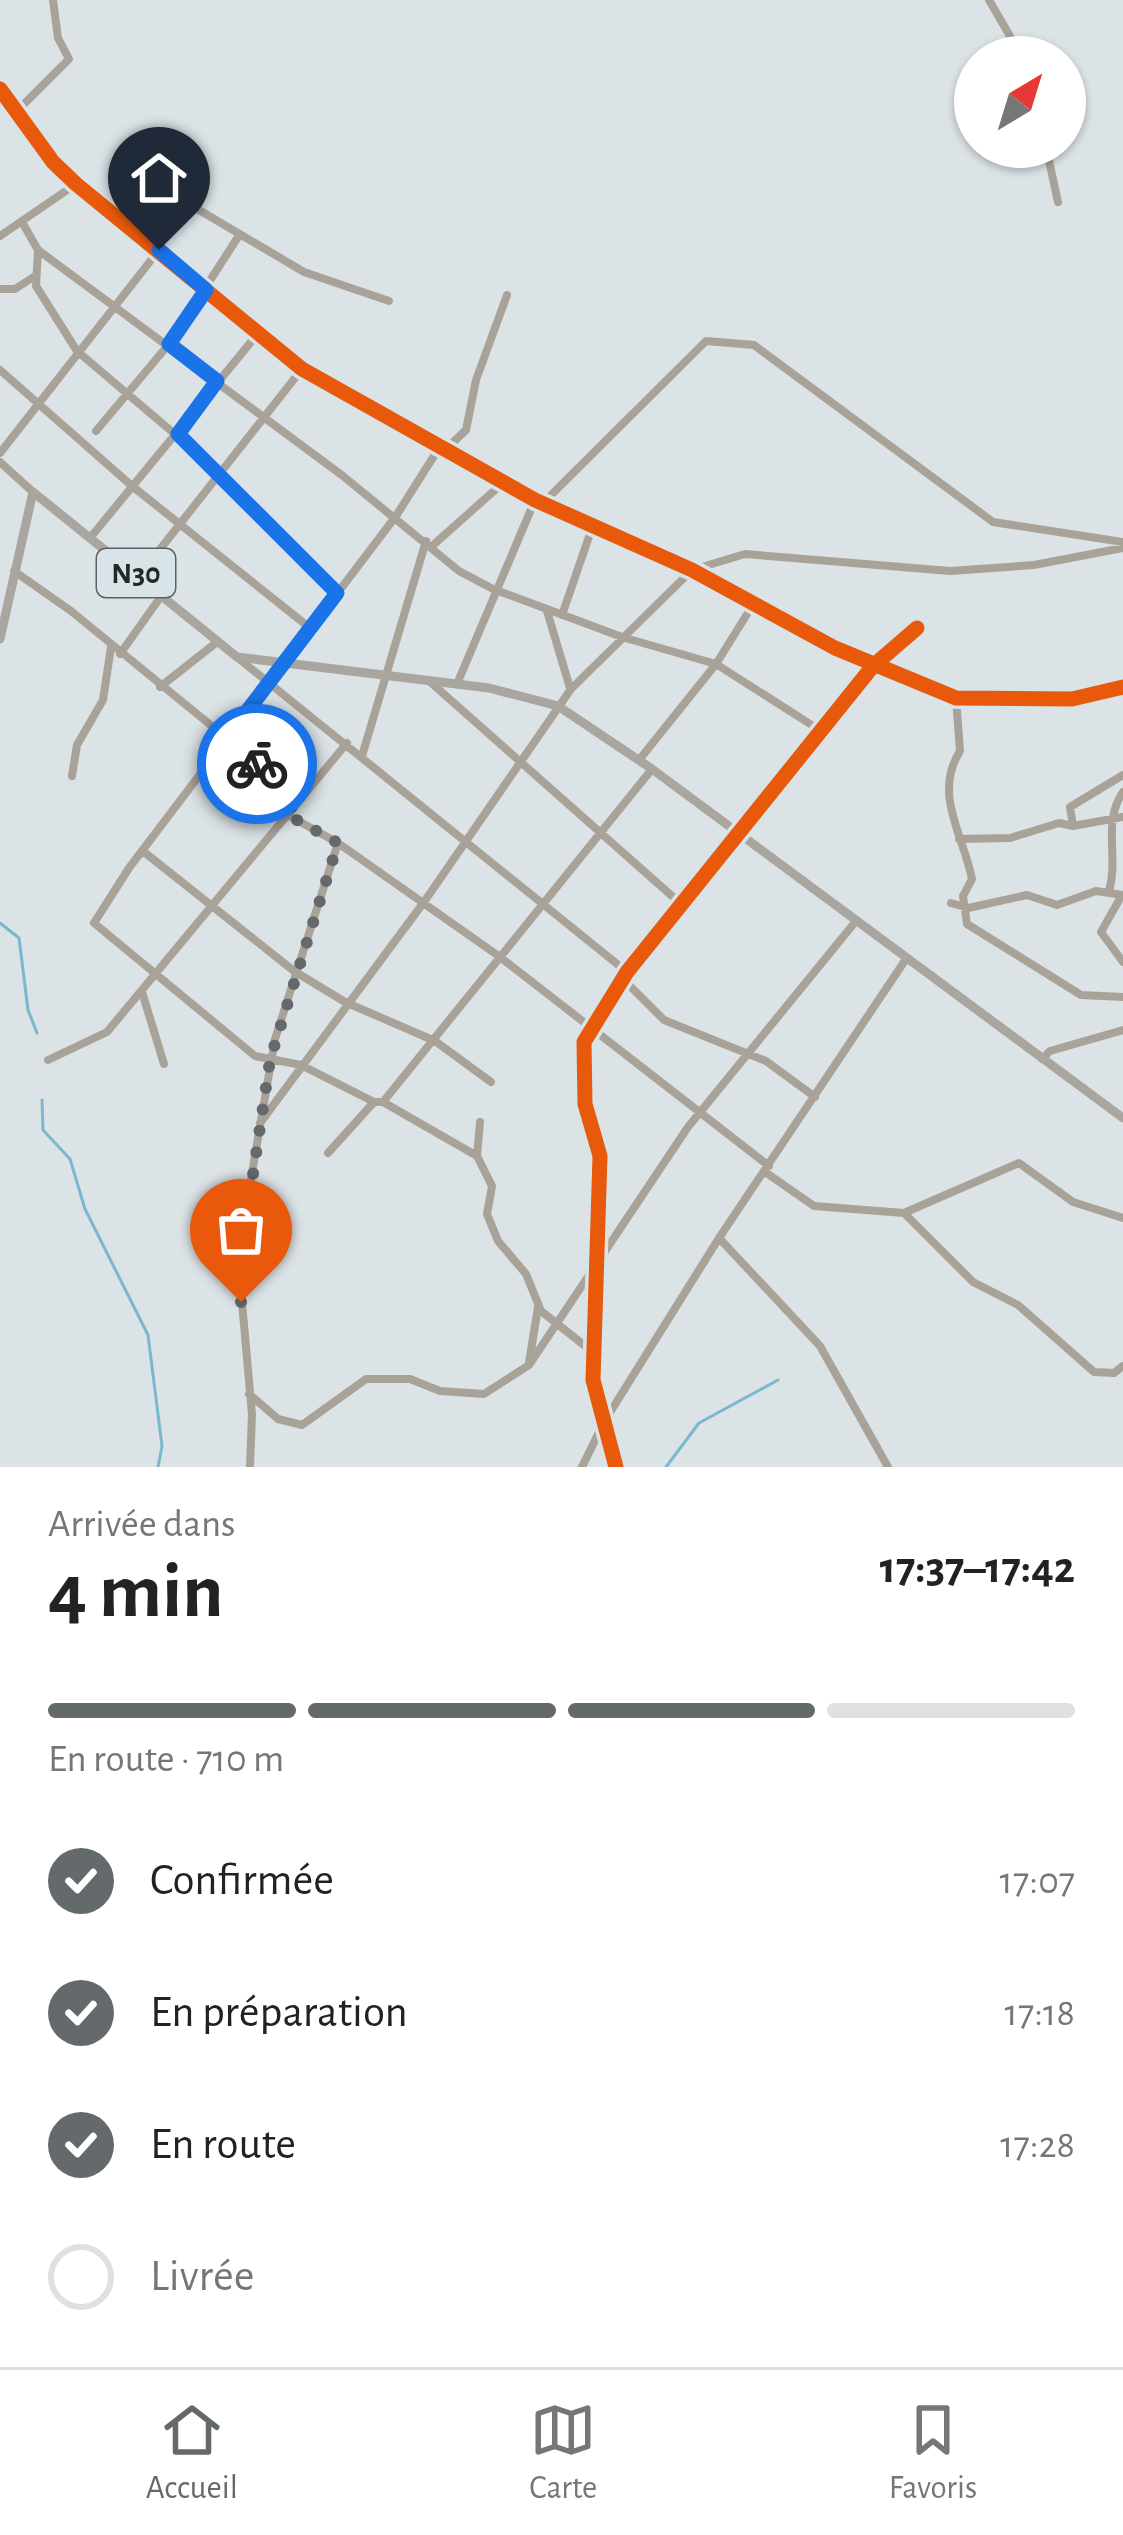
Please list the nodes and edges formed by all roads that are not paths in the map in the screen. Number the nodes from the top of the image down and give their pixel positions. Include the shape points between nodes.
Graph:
1 (52, 0) edge
2 (989, 0) edge
3 (1010, 36) edge
4 (0, 89) edge
5 (16, 111) junction
6 (1051, 168) edge
7 (76, 184) junction
8 (1058, 202) dead end
9 (199, 210) dead end
10 (22, 222) junction
11 (0, 236) edge
12 (238, 237) junction
13 (38, 250) junction
14 (159, 250) junction
15 (34, 276) junction
16 (0, 289) edge
17 (206, 290) junction
18 (506, 295) dead end
19 (389, 301) dead end
20 (116, 306) junction
21 (260, 331) junction
22 (169, 344) junction
23 (77, 350) junction
24 (302, 369) junction
25 (0, 370) edge
26 (217, 381) junction
27 (125, 389) junction
28 (36, 401) junction
29 (263, 417) junction
30 (96, 431) dead end
31 (178, 434) junction
32 (442, 449) junction
33 (0, 457) edge
34 (223, 475) junction
35 (505, 482) junction
36 (132, 486) junction
37 (33, 492) junction
38 (539, 501) junction
39 (396, 516) junction
40 (180, 522) junction
41 (593, 525) junction
42 (91, 538) junction
43 (429, 543) junction
44 (1123, 545) edge
45 (692, 570) junction
46 (14, 571) junction
47 (139, 575) junction
48 (493, 589) junction
49 (337, 593) junction
50 (162, 595) junction
51 (754, 603) junction
52 (546, 609) junction
53 (3, 614) edge
54 (562, 615) junction
55 (310, 628) junction
56 (917, 628) dead end
57 (622, 637) junction
58 (0, 640) edge
59 (217, 642) junction
60 (116, 651) junction
61 (237, 657) junction
62 (716, 664) junction
63 (284, 665) junction
64 (874, 666) junction
65 (386, 675) junction
66 (269, 680) junction
67 (428, 680) junction
68 (457, 684) junction
69 (160, 687) junction
70 (1123, 687) edge
71 (571, 689) junction
72 (956, 698) junction
73 (559, 706) junction
74 (821, 731) junction
75 (226, 739) junction
76 (346, 743) junction
77 (362, 756) junction
78 (639, 760) junction
79 (520, 765) junction
80 (652, 769) junction
81 (1123, 775) edge
82 (72, 776) dead end
83 (1123, 792) edge
84 (300, 797) junction
85 (286, 814) junction
86 (1123, 817) edge
87 (1110, 819) junction
88 (1072, 826) junction
89 (599, 833) junction
90 (740, 836) junction
91 (959, 839) junction
92 (338, 843) junction
93 (462, 844) junction
94 (144, 852) junction
95 (1109, 891) junction
96 (1122, 896) edge
97 (424, 902) junction
98 (951, 902) dead end
99 (541, 904) junction
100 (682, 904) junction
101 (210, 906) junction
102 (968, 908) junction
103 (856, 921) junction
104 (500, 957) junction
105 (906, 959) junction
106 (1123, 962) edge
107 (294, 971) junction
108 (624, 975) junction
109 (154, 976) junction
110 (142, 992) junction
111 (1123, 997) edge
112 (345, 1002) junction
113 (1122, 1017) edge
114 (589, 1028) junction
115 (1123, 1030) edge
116 (435, 1041) junction
117 (748, 1054) junction
118 (48, 1060) dead end
119 (270, 1060) junction
120 (1041, 1060) junction
121 (164, 1064) dead end
122 (301, 1065) junction
123 (491, 1082) dead end
124 (814, 1097) junction
125 (379, 1102) junction
126 (703, 1112) junction
127 (1123, 1118) edge
128 (480, 1122) dead end
129 (260, 1124) junction
130 (328, 1153) dead end
131 (477, 1156) junction
132 (767, 1169) junction
133 (904, 1213) junction
134 (1123, 1218) edge
135 (719, 1238) junction
136 (598, 1263) junction
137 (538, 1307) junction
138 (557, 1323) junction
139 (595, 1354) junction
140 (529, 1365) junction
141 (1123, 1366) edge
142 (249, 1394) junction
143 (604, 1422) junction
144 (250, 1467) edge
145 (582, 1467) edge
146 (616, 1467) edge
147 (888, 1467) edge

1 - 5 street via 69,58
2 - 3 street
4 - 5 street
5 - 7 street
6 - 8 street
7 - 10 street
7 - 14 street
9 - 12 street
10 - 11 street
10 - 13 street
12 - 17 street
12 - 19 street via 304,272
13 - 15 street
13 - 20 street
14 - 17 street
14 - 20 street
15 - 16 street
15 - 23 street
17 - 21 street
17 - 22 street
18 - 32 street via 466,430
20 - 22 street
20 - 23 street
21 - 24 street
21 - 26 street
22 - 26 street
22 - 27 street
23 - 27 street
23 - 28 street
24 - 29 street
24 - 32 street
25 - 28 street
26 - 29 street
26 - 31 street
27 - 30 street
27 - 31 street
28 - 33 street
28 - 36 street
29 - 34 street
29 - 39 street
31 - 34 street
31 - 36 street
32 - 35 street
32 - 39 street
33 - 37 street
34 - 40 street
34 - 49 street
35 - 38 street
35 - 43 street
36 - 40 street
36 - 42 street
37 - 42 main road, N30
37 - 46 main road
38 - 41 street
38 - 44 street via 706,341 754,345 993,522
38 - 48 street
39 - 43 street
39 - 49 street
40 - 47 street
40 - 55 street
41 - 45 street
41 - 54 street
42 - 47 main road, N30
43 - 48 street
43 - 65 street
44 - 45 street via 1034,565 950,571 745,554
45 - 51 street
45 - 57 street
46 - 53 main road
46 - 60 street
47 - 50 main road, N30
48 - 52 street
48 - 68 street
49 - 55 street
50 - 59 main road, N30
50 - 60 street
51 - 62 street
51 - 64 street
52 - 54 street
52 - 71 street
53 - 58 main road
54 - 57 street
55 - 63 street
56 - 64 street
57 - 62 street
57 - 71 street
59 - 61 main road, N30
59 - 69 street
60 - 69 street
60 - 82 street
61 - 63 main road, N30
61 - 66 street
62 - 74 street
62 - 78 street
63 - 65 main road, N30
63 - 66 street
64 - 72 street
64 - 74 street
65 - 67 main road, N30
65 - 77 street
66 - 75 street
66 - 76 street
67 - 68 main road, N30
67 - 79 street
68 - 73 main road, N30
69 - 75 street
70 - 72 street via 1072,699
71 - 73 street
72 - 91 street via 960,751 948,783
73 - 78 main road, N30
73 - 79 street
74 - 90 street
75 - 84 street
75 - 94 street
76 - 77 street
76 - 84 street
77 - 93 street
78 - 80 main road, N30
79 - 89 street
79 - 93 street
80 - 89 street
80 - 90 main road, N30
81 - 88 street via 1070,807
83 - 87 street
84 - 85 street
85 - 92 street
85 - 101 street
86 - 87 street
87 - 88 street
87 - 95 street
88 - 91 street
89 - 99 street
89 - 100 street
90 - 100 street
90 - 103 main road, N30
91 - 102 street via 972,879 963,896
92 - 97 street
92 - 107 street
93 - 97 street
93 - 99 street
94 - 101 street
94 - 109 street via 94,923
95 - 96 street
95 - 102 street via 1057,905 1027,895
96 - 106 street via 1101,932
97 - 104 street
97 - 112 street
98 - 102 street
99 - 104 street
99 - 108 street
100 - 108 street
101 - 107 street
101 - 109 street
102 - 111 street via 974,931 1059,984 1081,995
103 - 105 main road, N30
103 - 117 street
104 - 114 street
104 - 116 street
105 - 120 main road, N30
105 - 124 street
107 - 112 street
107 - 119 street
108 - 114 street
108 - 117 street via 664,1020
109 - 110 street
109 - 119 street
110 - 118 street via 107,1032
110 - 121 street
112 - 116 street
112 - 122 street
113 - 115 street
114 - 126 street
114 - 136 street via 581,1058 599,1156
115 - 120 street
116 - 123 street
116 - 125 street
117 - 124 street
117 - 126 street
119 - 122 street
119 - 129 street
120 - 127 main road, N30
122 - 125 street
122 - 129 street
124 - 132 street
125 - 130 street
125 - 131 street
126 - 132 street
126 - 136 street
128 - 131 street
129 - 142 street via 239,1269
131 - 137 street via 493,1186 492,1231 526,1274
132 - 133 street via 814,1206
132 - 135 street
133 - 134 street via 1019,1163 1073,1202
133 - 141 street via 974,1282 1018,1305 1094,1372
135 - 143 street
135 - 147 street via 820,1346
136 - 138 street
136 - 139 street
137 - 138 street
137 - 140 street
138 - 139 street
138 - 140 street
139 - 143 street via 592,1380
140 - 142 street via 484,1394 366,1378 302,1425 278,1419
142 - 144 street
143 - 145 street
143 - 146 street

